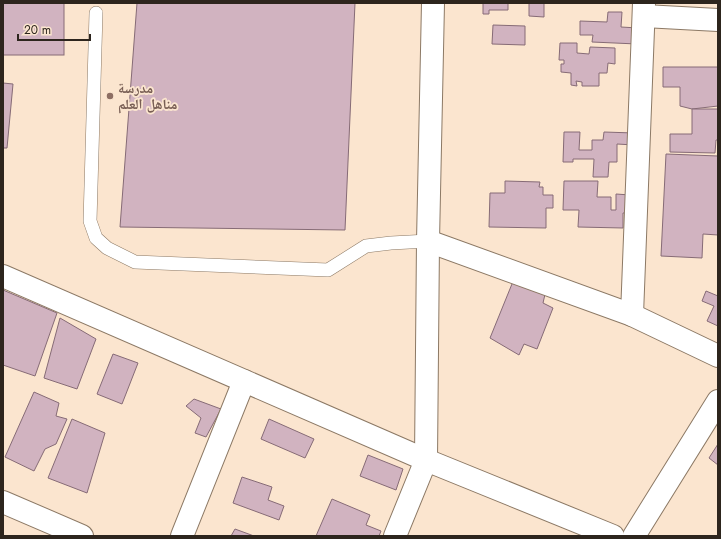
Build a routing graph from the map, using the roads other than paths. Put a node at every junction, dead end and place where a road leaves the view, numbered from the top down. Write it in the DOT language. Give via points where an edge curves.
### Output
graph roads {
  1 [pos="433,3"];
  2 [pos="644,9"];
  3 [pos="96,13"];
  4 [pos="718,20"];
  5 [pos="428,242"];
  6 [pos="3,276"];
  7 [pos="632,315"];
  8 [pos="718,356"];
  9 [pos="244,381"];
  10 [pos="718,401"];
  11 [pos="426,460"];
  12 [pos="3,503"];
  13 [pos="82,536"];
  14 [pos="182,536"];
  15 [pos="395,536"];
  16 [pos="614,536"];
  17 [pos="634,536"];
  1 -- 5 [label="street"];
  2 -- 4 [label="street"];
  2 -- 7 [label="street"];
  3 -- 5 [label="lane" via="90,221 96,238 107,248 135,262 328,270 366,246"];
  5 -- 7 [label="street"];
  5 -- 11 [label="street"];
  6 -- 9 [label="street"];
  7 -- 8 [label="street"];
  9 -- 11 [label="street"];
  9 -- 14 [label="street"];
  10 -- 17 [label="street"];
  11 -- 15 [label="street"];
  11 -- 16 [label="street"];
  12 -- 13 [label="street"];
}
